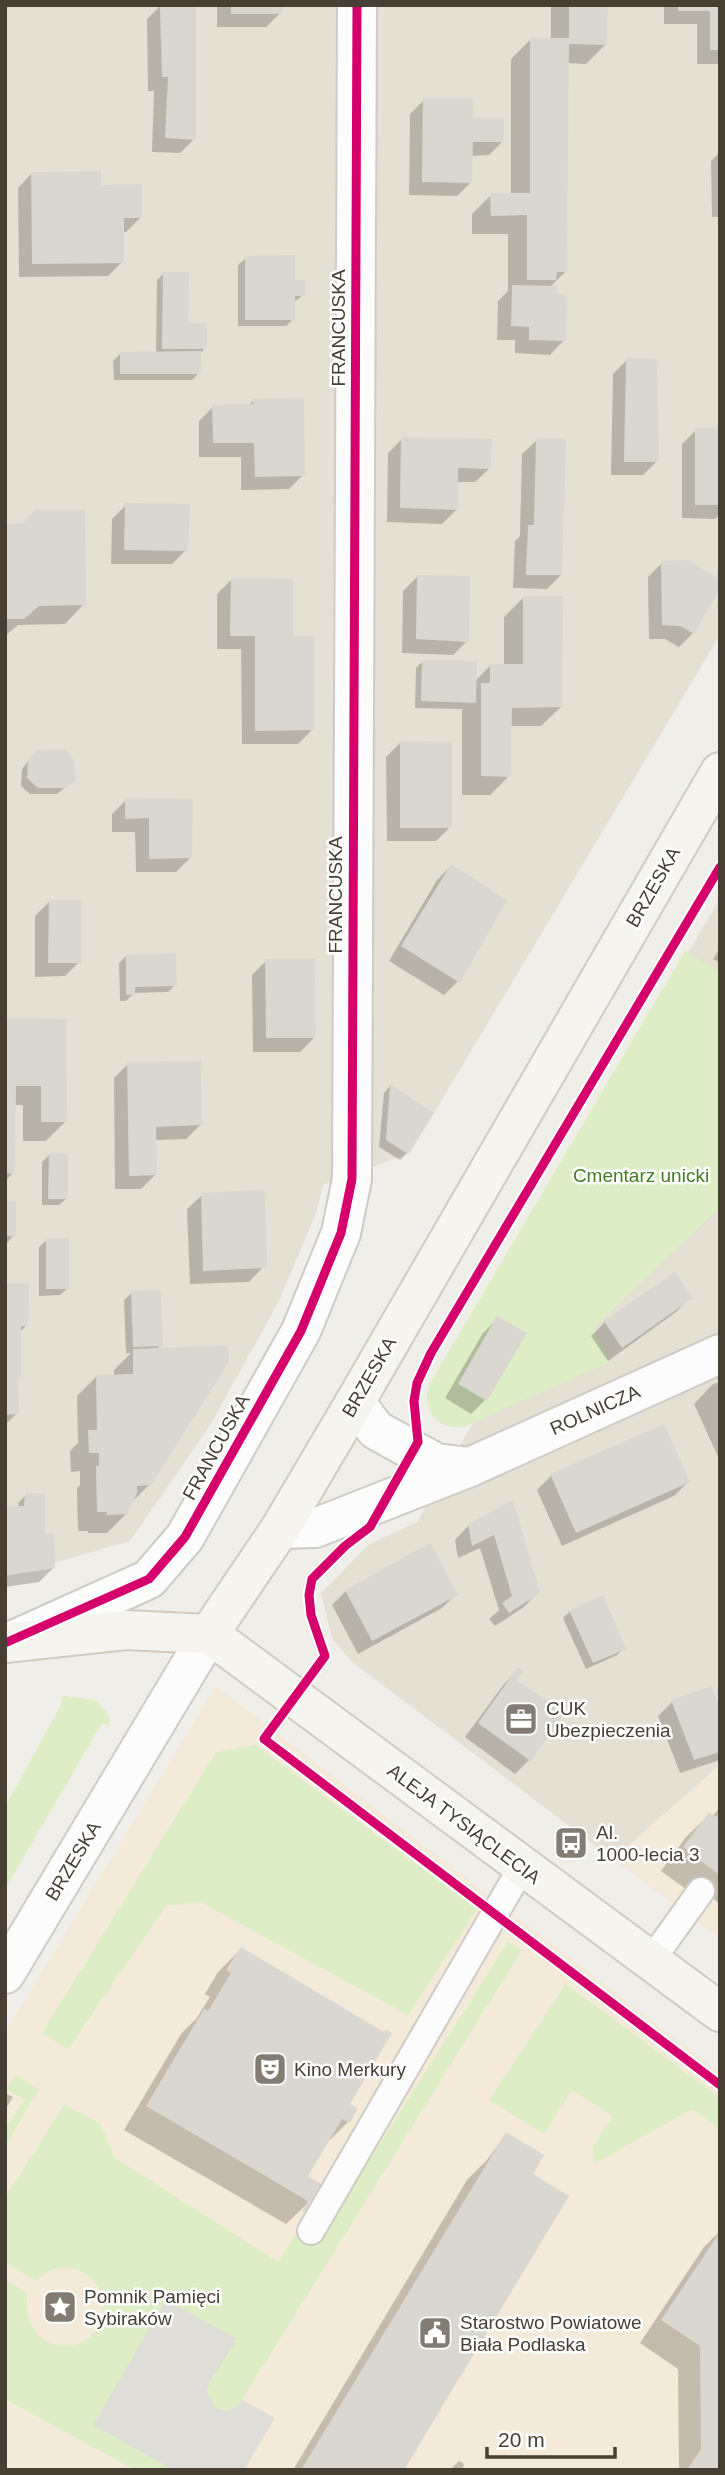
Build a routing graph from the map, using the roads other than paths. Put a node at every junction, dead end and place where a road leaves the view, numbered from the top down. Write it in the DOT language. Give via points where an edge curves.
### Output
graph roads {
  1 [pos="357,5"];
  2 [pos="720,772"];
  3 [pos="720,1354"];
  4 [pos="355,1402"];
  5 [pos="471,1467"];
  6 [pos="279,1529"];
  7 [pos="209,1634"];
  8 [pos="7,1643"];
  9 [pos="522,1867"];
  10 [pos="701,1891"];
  11 [pos="650,1962"];
  12 [pos="5,1974"];
  13 [pos="720,2012"];
  14 [pos="311,2231"];
  1 -- 8 [label="street, FRANCUSKA" via="352,1179 341,1233 301,1331 185,1537 149,1578"];
  2 -- 4 [label="street, BRZESKA"];
  3 -- 5 [label="street, ROLNICZA"];
  4 -- 5 [label="street" via="376,1430 404,1446 436,1463"];
  4 -- 6 [label="street, BRZESKA"];
  5 -- 6 [label="street, ROLNICZA" via="315,1528"];
  6 -- 7 [label="street, BRZESKA"];
  7 -- 8 [label="street" via="126,1630"];
  7 -- 9 [label="street, ALEJA TYSIĄCLECIA"];
  7 -- 12 [label="street, BRZESKA"];
  9 -- 11 [label="street, ALEJA TYSIĄCLECIA"];
  9 -- 14 [label="lane"];
  10 -- 11 [label="lane"];
  11 -- 13 [label="street, ALEJA TYSIĄCLECIA"];
}
